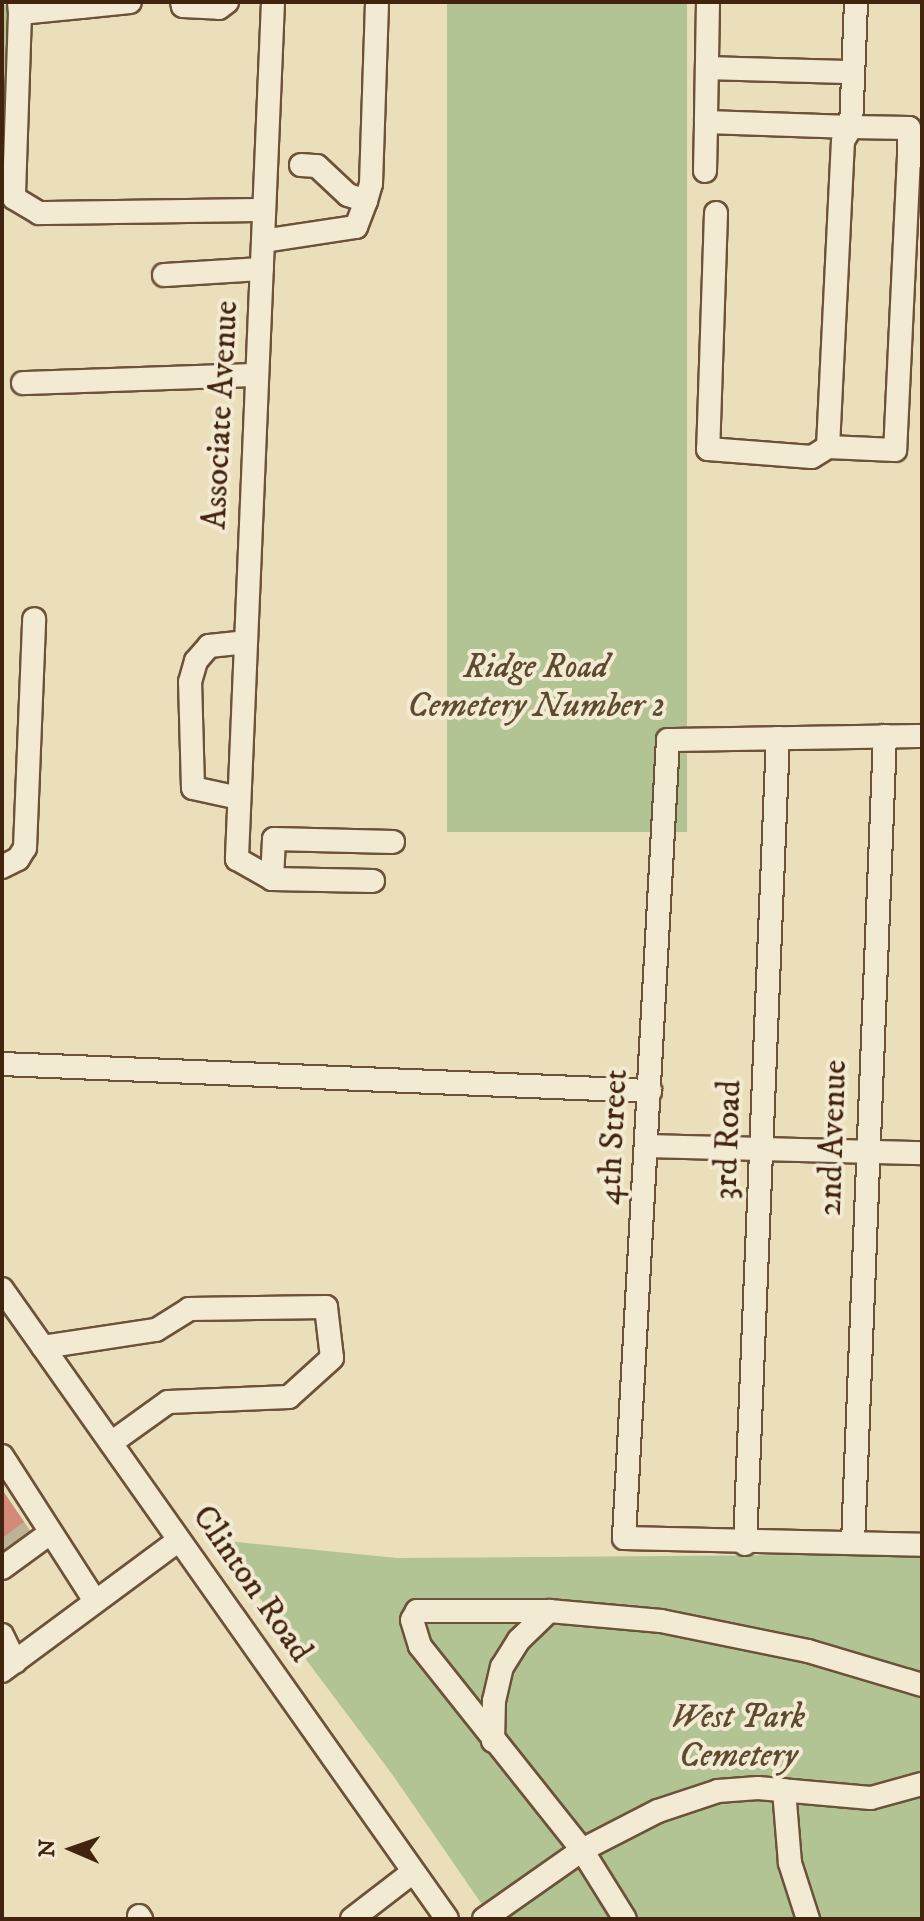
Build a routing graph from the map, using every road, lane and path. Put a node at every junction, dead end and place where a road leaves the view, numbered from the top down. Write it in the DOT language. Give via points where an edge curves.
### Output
graph roads {
  1 [pos="130,2"];
  2 [pos="182,2"];
  3 [pos="227,2"];
  4 [pos="273,2"];
  5 [pos="377,2"];
  6 [pos="708,2"];
  7 [pos="856,2"];
  8 [pos="80,4"];
  9 [pos="20,7"];
  10 [pos="707,68"];
  11 [pos="853,72"];
  12 [pos="706,122"];
  13 [pos="851,127"];
  14 [pos="915,156"];
  15 [pos="301,165"];
  16 [pos="705,171"];
  17 [pos="369,193"];
  18 [pos="264,210"];
  19 [pos="716,213"];
  20 [pos="263,241"];
  21 [pos="262,269"];
  22 [pos="164,275"];
  23 [pos="257,375"];
  24 [pos="23,383"];
  25 [pos="828,447"];
  26 [pos="34,619"];
  27 [pos="245,642"];
  28 [pos="885,736"];
  29 [pos="922,736"];
  30 [pos="778,738"];
  31 [pos="239,798"];
  32 [pos="393,842"];
  33 [pos="2,867"];
  34 [pos="272,879"];
  35 [pos="373,881"];
  36 [pos="2,1064"];
  37 [pos="650,1091"];
  38 [pos="648,1146"];
  39 [pos="762,1147"];
  40 [pos="865,1150"];
  41 [pos="922,1153"];
  42 [pos="2,1289"];
  43 [pos="43,1347"];
  44 [pos="111,1443"];
  45 [pos="2,1456"];
  46 [pos="50,1533"];
  47 [pos="179,1540"];
  48 [pos="853,1543"];
  49 [pos="745,1544"];
  50 [pos="922,1545"];
  51 [pos="2,1568"];
  52 [pos="95,1601"];
  53 [pos="549,1611"];
  54 [pos="2,1635"];
  55 [pos="8,1667"];
  56 [pos="922,1685"];
  57 [pos="493,1741"];
  58 [pos="922,1784"];
  59 [pos="784,1790"];
  60 [pos="582,1850"];
  61 [pos="413,1872"];
  62 [pos="352,1919"];
  63 [pos="447,1919"];
  64 [pos="484,1919"];
  65 [pos="625,1919"];
  66 [pos="808,1919"];
  1 -- 8 [label="street"];
  2 -- 3 [label="street" via="219,8"];
  4 -- 18 [label="street, Associate Avenue"];
  5 -- 17 [label="street"];
  6 -- 10 [label="street"];
  7 -- 11 [label="street"];
  8 -- 9 [label="street"];
  9 -- 18 [label="street" via="14,198 39,213"];
  10 -- 11 [label="street"];
  10 -- 12 [label="street"];
  11 -- 13 [label="street"];
  12 -- 13 [label="street"];
  12 -- 16 [label="street"];
  13 -- 14 [label="street" via="909,128"];
  13 -- 25 [label="street" via="843,141"];
  14 -- 25 [label="street" via="895,450"];
  15 -- 17 [label="street" via="317,166 348,195"];
  17 -- 20 [label="street" via="356,227"];
  18 -- 20 [label="street, Associate Avenue"];
  19 -- 25 [label="street" via="708,449 812,457"];
  20 -- 21 [label="street, Associate Avenue"];
  21 -- 22 [label="street"];
  21 -- 23 [label="street, Associate Avenue"];
  23 -- 24 [label="street"];
  23 -- 27 [label="street, Associate Avenue"];
  26 -- 33 [label="street" via="25,848 18,859"];
  27 -- 31 [label="street, Associate Avenue"];
  27 -- 31 [label="street" via="209,646 196,661 190,682 193,788"];
  28 -- 29 [label="street"];
  28 -- 30 [label="street"];
  28 -- 40 [label="street, 2nd Avenue"];
  30 -- 37 [label="street, 4th Street" via="668,740"];
  30 -- 39 [label="street, 3rd Road"];
  31 -- 34 [label="street, Associate Avenue" via="237,859"];
  32 -- 34 [label="street" via="274,839"];
  34 -- 35 [label="street"];
  36 -- 37 [label="street"];
  37 -- 38 [label="street, 4th Street"];
  38 -- 39 [label="street"];
  38 -- 49 [label="street, 4th Street" via="624,1538"];
  39 -- 40 [label="street"];
  39 -- 49 [label="street, 3rd Road"];
  40 -- 41 [label="street"];
  40 -- 48 [label="street, 2nd Avenue"];
  42 -- 43 [label="street, Clinton Road"];
  43 -- 44 [label="street, Clinton Road"];
  43 -- 44 [label="street" via="156,1330 189,1309 326,1307 332,1358 289,1397 168,1402"];
  44 -- 47 [label="street, Clinton Road"];
  45 -- 46 [label="street"];
  46 -- 51 [label="street"];
  46 -- 52 [label="street"];
  47 -- 52 [label="street"];
  47 -- 61 [label="street, Clinton Road"];
  48 -- 49 [label="street"];
  48 -- 50 [label="street"];
  52 -- 55 [label="street"];
  53 -- 56 [label="street" via="661,1621 808,1651"];
  53 -- 57 [label="street" via="519,1640 502,1667"];
  53 -- 57 [label="street" via="417,1611 412,1620 420,1646"];
  54 -- 55 [label="street"];
  57 -- 60 [label="street"];
  58 -- 59 [label="street" via="871,1798"];
  59 -- 60 [label="street" via="737,1789 686,1800"];
  59 -- 66 [label="street" via="790,1863"];
  60 -- 64 [label="street"];
  60 -- 65 [label="street"];
  61 -- 62 [label="street"];
  61 -- 63 [label="street, Clinton Road"];
}
